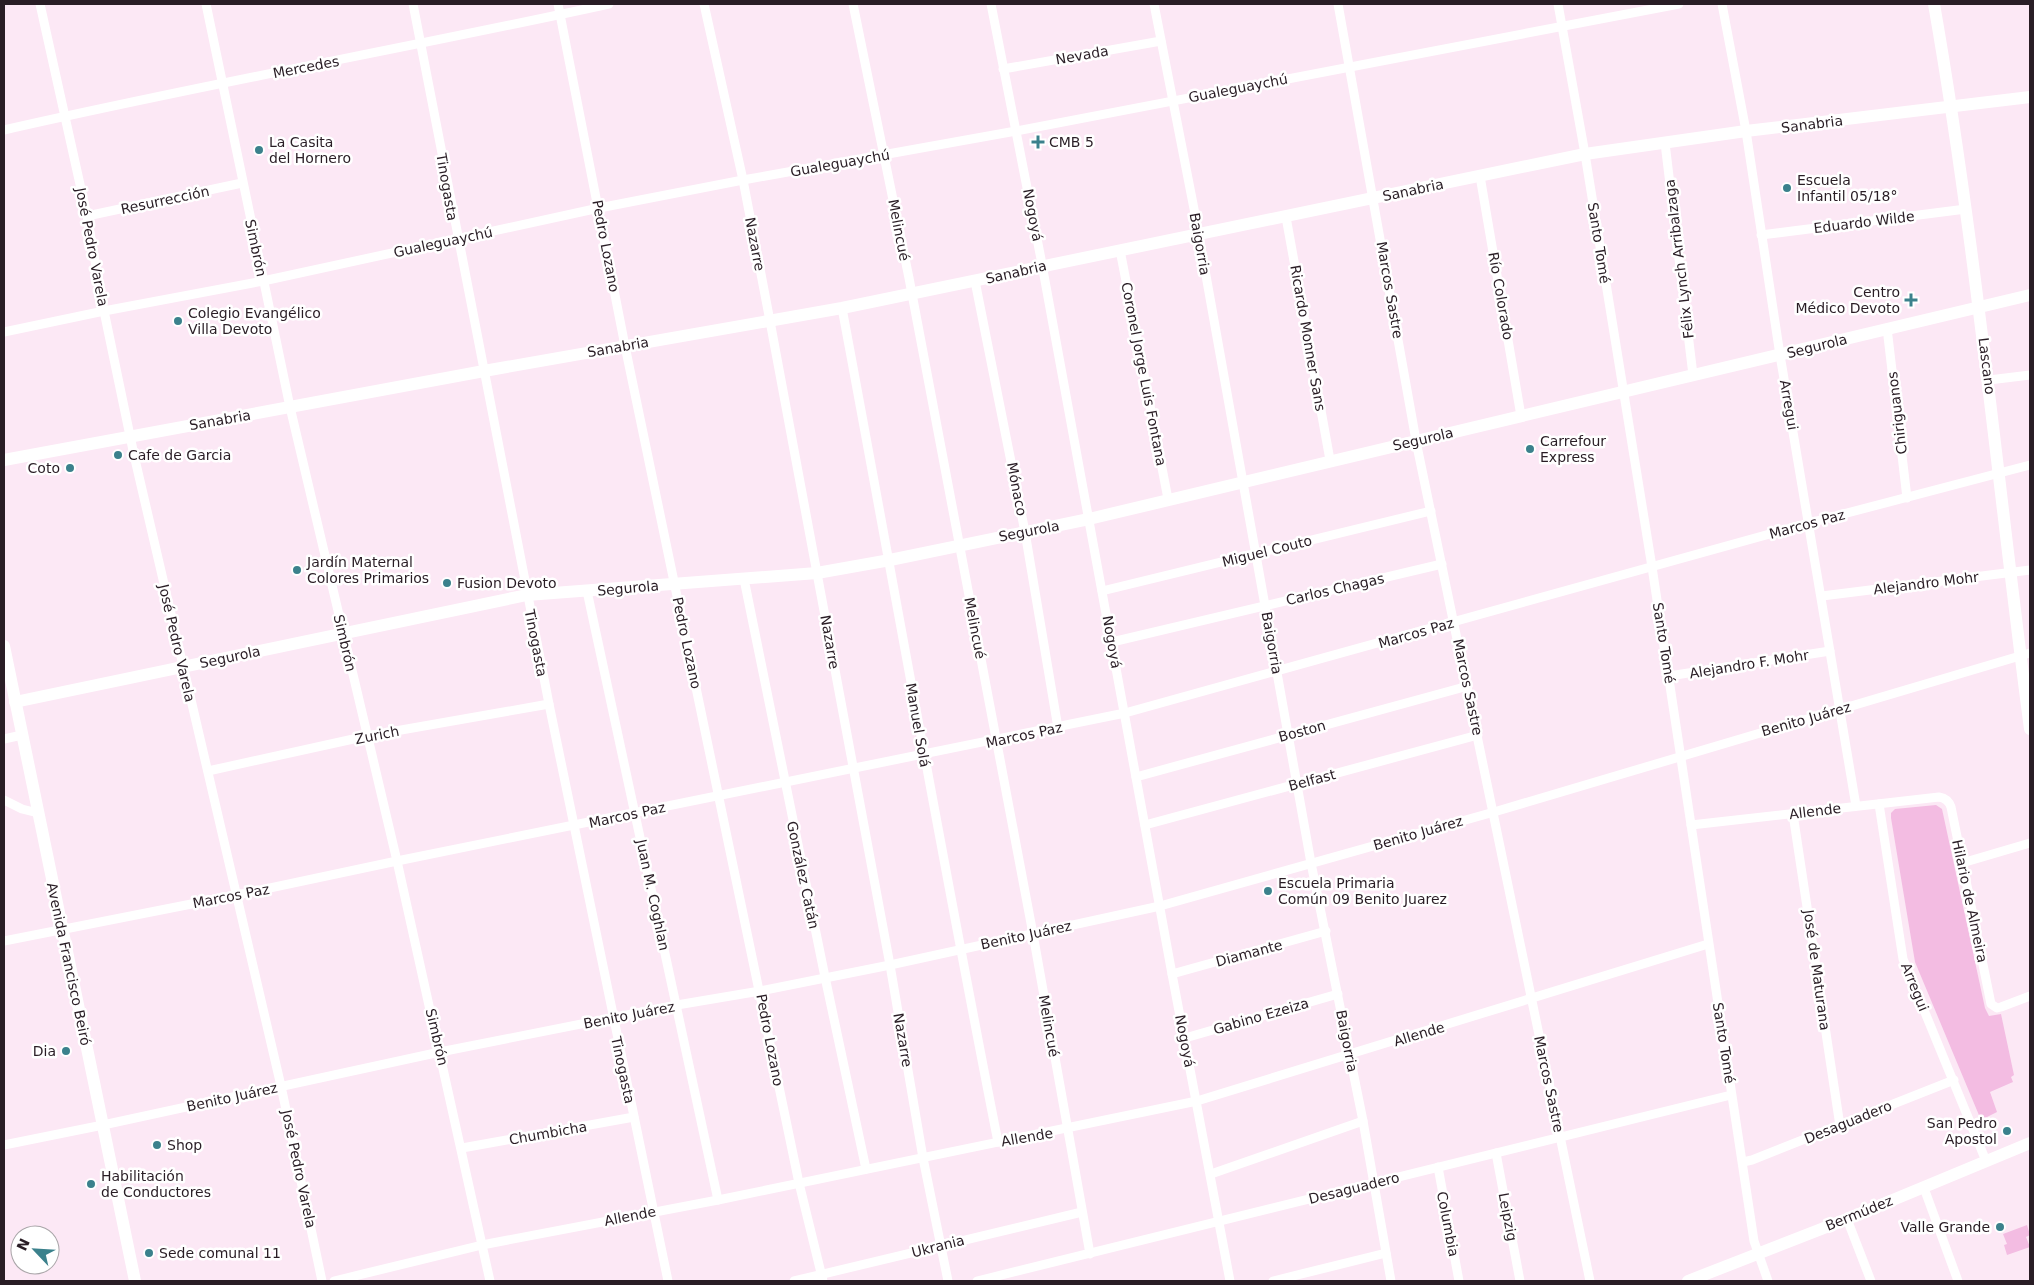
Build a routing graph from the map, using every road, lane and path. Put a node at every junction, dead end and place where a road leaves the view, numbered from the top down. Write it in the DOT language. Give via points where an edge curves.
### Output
graph roads {
  1 [pos="40,4"];
  2 [pos="206,4"];
  3 [pos="412,4"];
  4 [pos="558,4"];
  5 [pos="609,4"];
  6 [pos="704,4"];
  7 [pos="853,4"];
  8 [pos="991,4"];
  9 [pos="1154,4"];
  10 [pos="1338,4"];
  11 [pos="1558,4"];
  12 [pos="1679,4"];
  13 [pos="1722,4"];
  14 [pos="1934,4"];
  15 [pos="560,14"];
  16 [pos="1562,26"];
  17 [pos="1161,40"];
  18 [pos="421,44"];
  19 [pos="1349,66"];
  20 [pos="1003,69"];
  21 [pos="221,83"];
  22 [pos="2030,97"];
  23 [pos="1172,100"];
  24 [pos="1952,107"];
  25 [pos="64,116"];
  26 [pos="4,130"];
  27 [pos="1016,131"];
  28 [pos="1746,132"];
  29 [pos="1665,143"];
  30 [pos="1585,154"];
  31 [pos="884,156"];
  32 [pos="1480,176"];
  33 [pos="743,180"];
  34 [pos="242,183"];
  35 [pos="1374,198"];
  36 [pos="599,208"];
  37 [pos="1966,209"];
  38 [pos="87,216"];
  39 [pos="1286,217"];
  40 [pos="1199,234"];
  41 [pos="1761,234"];
  42 [pos="457,240"];
  43 [pos="1120,250"];
  44 [pos="1042,266"];
  45 [pos="263,281"];
  46 [pos="975,281"];
  47 [pos="912,294"];
  48 [pos="2030,295"];
  49 [pos="1978,306"];
  50 [pos="842,308"];
  51 [pos="104,311"];
  52 [pos="770,321"];
  53 [pos="1887,328"];
  54 [pos="4,332"];
  55 [pos="625,346"];
  56 [pos="1780,355"];
  57 [pos="484,371"];
  58 [pos="1693,375"];
  59 [pos="2030,375"];
  60 [pos="1989,380"];
  61 [pos="1623,392"];
  62 [pos="290,407"];
  63 [pos="1521,416"];
  64 [pos="130,436"];
  65 [pos="1416,440"];
  66 [pos="4,460"];
  67 [pos="1330,460"];
  68 [pos="2030,465"];
  69 [pos="2000,474"];
  70 [pos="1244,481"];
  71 [pos="1907,498"];
  72 [pos="1168,499"];
  73 [pos="1431,512"];
  74 [pos="1089,519"];
  75 [pos="1810,523"];
  76 [pos="1025,532"];
  77 [pos="959,545"];
  78 [pos="1256,553"];
  79 [pos="890,560"];
  80 [pos="1442,564"];
  81 [pos="1652,567"];
  82 [pos="2030,570"];
  83 [pos="2010,572"];
  84 [pos="817,573"];
  85 [pos="744,579"];
  86 [pos="674,584"];
  87 [pos="586,591"];
  88 [pos="1102,591"];
  89 [pos="527,595"];
  90 [pos="1822,596"];
  91 [pos="1265,605"];
  92 [pos="1455,623"];
  93 [pos="343,634"];
  94 [pos="1112,642"];
  95 [pos="4,646"];
  96 [pos="1830,651"];
  97 [pos="2025,654"];
  98 [pos="183,667"];
  99 [pos="1277,672"];
  100 [pos="1669,676"];
  101 [pos="1468,686"];
  102 [pos="15,702"];
  103 [pos="548,704"];
  104 [pos="1840,709"];
  105 [pos="1125,713"];
  106 [pos="1058,728"];
  107 [pos="2030,729"];
  108 [pos="1288,734"];
  109 [pos="22,735"];
  110 [pos="1478,735"];
  111 [pos="366,736"];
  112 [pos="4,739"];
  113 [pos="996,741"];
  114 [pos="923,755"];
  115 [pos="1681,756"];
  116 [pos="853,769"];
  117 [pos="208,771"];
  118 [pos="1136,777"];
  119 [pos="785,783"];
  120 [pos="1297,784"];
  121 [pos="720,796"];
  122 [pos="1939,796"];
  123 [pos="4,800"];
  124 [pos="1879,804"];
  125 [pos="1856,806"];
  126 [pos="1494,812"];
  127 [pos="38,813"];
  128 [pos="635,813"];
  129 [pos="1794,814"];
  130 [pos="1145,825"];
  131 [pos="1691,825"];
  132 [pos="574,826"];
  133 [pos="2030,843"];
  134 [pos="397,861"];
  135 [pos="1311,863"];
  136 [pos="1962,863"];
  137 [pos="237,895"];
  138 [pos="1160,906"];
  139 [pos="62,929"];
  140 [pos="1326,931"];
  141 [pos="1033,934"];
  142 [pos="4,941"];
  143 [pos="1708,944"];
  144 [pos="960,950"];
  145 [pos="890,965"];
  146 [pos="1172,974"];
  147 [pos="824,977"];
  148 [pos="760,991"];
  149 [pos="1338,994"];
  150 [pos="2030,996"];
  151 [pos="1531,999"];
  152 [pos="677,1005"];
  153 [pos="612,1018"];
  154 [pos="1185,1038"];
  155 [pos="440,1052"];
  156 [pos="1350,1055"];
  157 [pos="1954,1080"];
  158 [pos="281,1086"];
  159 [pos="1731,1095"];
  160 [pos="1197,1101"];
  161 [pos="634,1117"];
  162 [pos="1362,1121"];
  163 [pos="103,1125"];
  164 [pos="1840,1126"];
  165 [pos="1067,1129"];
  166 [pos="1560,1138"];
  167 [pos="998,1142"];
  168 [pos="4,1144"];
  169 [pos="2030,1144"];
  170 [pos="462,1148"];
  171 [pos="1496,1154"];
  172 [pos="923,1158"];
  173 [pos="1986,1161"];
  174 [pos="1743,1162"];
  175 [pos="1438,1168"];
  176 [pos="866,1169"];
  177 [pos="1211,1174"];
  178 [pos="799,1183"];
  179 [pos="1374,1183"];
  180 [pos="1924,1188"];
  181 [pos="718,1200"];
  182 [pos="655,1211"];
  183 [pos="1082,1212"];
  184 [pos="1847,1219"];
  185 [pos="1220,1221"];
  186 [pos="482,1245"];
  187 [pos="941,1245"];
  188 [pos="1386,1253"];
  189 [pos="1090,1254"];
  190 [pos="1757,1254"];
  191 [pos="822,1278"];
  192 [pos="135,1281"];
  193 [pos="322,1281"];
  194 [pos="334,1281"];
  195 [pos="490,1281"];
  196 [pos="668,1281"];
  197 [pos="794,1281"];
  198 [pos="948,1281"];
  199 [pos="977,1281"];
  200 [pos="1230,1281"];
  201 [pos="1273,1281"];
  202 [pos="1391,1281"];
  203 [pos="1459,1281"];
  204 [pos="1520,1281"];
  205 [pos="1590,1281"];
  206 [pos="1688,1281"];
  207 [pos="1768,1281"];
  208 [pos="1871,1281"];
  209 [pos="1958,1281"];
  1 -- 25 [label="street, José Pedro Varela"];
  2 -- 21 [label="street, Simbrón"];
  3 -- 18 [label="street, Tinogasta"];
  4 -- 15 [label="street, Pedro Lozano"];
  5 -- 15 [label="street, Mercedes"];
  6 -- 33 [label="street, Nazarre"];
  7 -- 31 [label="street, Melincué"];
  8 -- 20 [label="street, Nogoyá"];
  9 -- 17 [label="street, Baigorria"];
  10 -- 19 [label="street, Marcos Sastre"];
  11 -- 16 [label="street, Santo Tomé"];
  12 -- 16 [label="street, Gualeguaychú"];
  13 -- 28 [label="street, Arregui"];
  14 -- 24 [label="street, Lascano"];
  15 -- 18 [label="street, Mercedes"];
  15 -- 36 [label="street, Pedro Lozano"];
  16 -- 19 [label="street, Gualeguaychú"];
  16 -- 30 [label="street, Santo Tomé"];
  17 -- 20 [label="street, Nevada"];
  17 -- 23 [label="street, Baigorria"];
  18 -- 21 [label="street, Mercedes"];
  18 -- 42 [label="street, Tinogasta"];
  19 -- 23 [label="street, Gualeguaychú"];
  19 -- 35 [label="street, Marcos Sastre"];
  20 -- 27 [label="street, Nogoyá"];
  21 -- 25 [label="street, Mercedes"];
  21 -- 34 [label="street, Simbrón"];
  22 -- 24 [label="street, Sanabria"];
  23 -- 27 [label="street, Gualeguaychú"];
  23 -- 40 [label="street, Baigorria"];
  24 -- 28 [label="street, Sanabria"];
  24 -- 37 [label="street, Lascano"];
  25 -- 26 [label="street, Mercedes"];
  25 -- 38 [label="street, José Pedro Varela"];
  27 -- 31 [label="street, Gualeguaychú"];
  27 -- 44 [label="street, Nogoyá"];
  28 -- 29 [label="street, Sanabria"];
  28 -- 41 [label="street, Arregui"];
  29 -- 30 [label="street, Sanabria"];
  29 -- 58 [label="street, Félix Lynch Arribalzaga"];
  30 -- 32 [label="street, Sanabria"];
  30 -- 61 [label="street, Santo Tomé"];
  31 -- 33 [label="street, Gualeguaychú"];
  31 -- 47 [label="street, Melincué"];
  32 -- 35 [label="street, Sanabria"];
  32 -- 63 [label="street, Río Colorado"];
  33 -- 36 [label="street, Gualeguaychú"];
  33 -- 52 [label="street, Nazarre"];
  34 -- 38 [label="street, Resurrección"];
  34 -- 45 [label="street, Simbrón"];
  35 -- 39 [label="street, Sanabria"];
  35 -- 65 [label="street, Marcos Sastre"];
  36 -- 42 [label="street, Gualeguaychú"];
  36 -- 55 [label="street, Pedro Lozano"];
  37 -- 41 [label="street, Eduardo Wilde"];
  37 -- 49 [label="street, Lascano"];
  38 -- 51 [label="street, José Pedro Varela"];
  39 -- 40 [label="street, Sanabria"];
  39 -- 67 [label="street, Ricardo Monner Sans"];
  40 -- 43 [label="street, Sanabria"];
  40 -- 70 [label="street, Baigorria"];
  41 -- 56 [label="street, Arregui"];
  42 -- 45 [label="street, Gualeguaychú"];
  42 -- 57 [label="street, Tinogasta"];
  43 -- 44 [label="street, Sanabria"];
  43 -- 72 [label="street, Coronel Jorge Luis Fontana"];
  44 -- 46 [label="street, Sanabria"];
  44 -- 74 [label="street, Nogoyá"];
  45 -- 51 [label="street, Gualeguaychú"];
  45 -- 62 [label="street, Simbrón"];
  46 -- 47 [label="street, Sanabria"];
  46 -- 76 [label="street, Mónaco"];
  47 -- 50 [label="street, Sanabria"];
  47 -- 77 [label="street, Melincué"];
  48 -- 49 [label="street, Segurola"];
  49 -- 53 [label="street, Segurola"];
  49 -- 60 [label="street, Lascano"];
  50 -- 52 [label="street, Sanabria"];
  50 -- 79 [label="street, Manuel Solá"];
  51 -- 54 [label="street, Gualeguaychú"];
  51 -- 64 [label="street, José Pedro Varela"];
  52 -- 55 [label="street, Sanabria"];
  52 -- 84 [label="street, Nazarre"];
  53 -- 56 [label="street, Segurola"];
  53 -- 71 [label="street, Chiriguanos"];
  55 -- 57 [label="street, Sanabria"];
  55 -- 86 [label="street, Pedro Lozano"];
  56 -- 58 [label="street, Segurola"];
  56 -- 75 [label="street, Arregui"];
  57 -- 62 [label="street, Sanabria"];
  57 -- 89 [label="street, Tinogasta"];
  58 -- 61 [label="street, Segurola"];
  59 -- 60 [label="street"];
  60 -- 69 [label="street, Lascano"];
  61 -- 63 [label="street, Segurola"];
  61 -- 81 [label="street, Santo Tomé"];
  62 -- 64 [label="street, Sanabria"];
  62 -- 93 [label="street, Simbrón"];
  63 -- 65 [label="street, Segurola"];
  64 -- 66 [label="street, Sanabria"];
  64 -- 98 [label="street, José Pedro Varela"];
  65 -- 67 [label="street, Segurola"];
  65 -- 73 [label="street, Marcos Sastre"];
  67 -- 70 [label="street, Segurola"];
  68 -- 69 [label="street, Marcos Paz"];
  69 -- 71 [label="street, Marcos Paz"];
  69 -- 83 [label="street, Lascano"];
  70 -- 72 [label="street, Segurola"];
  70 -- 78 [label="street, Baigorria"];
  71 -- 75 [label="street, Marcos Paz"];
  72 -- 74 [label="street, Segurola"];
  73 -- 78 [label="street, Miguel Couto"];
  73 -- 80 [label="street, Marcos Sastre"];
  74 -- 76 [label="street, Segurola"];
  74 -- 88 [label="street, Nogoyá"];
  75 -- 81 [label="street, Marcos Paz"];
  75 -- 90 [label="street, Arregui"];
  76 -- 77 [label="street, Segurola"];
  76 -- 106 [label="street, Mónaco"];
  77 -- 79 [label="street, Segurola"];
  77 -- 113 [label="street, Melincué"];
  78 -- 88 [label="street, Miguel Couto"];
  78 -- 91 [label="street, Baigorria"];
  79 -- 84 [label="street, Segurola"];
  79 -- 114 [label="street, Manuel Solá"];
  80 -- 91 [label="street, Carlos Chagas"];
  80 -- 92 [label="street, Marcos Sastre"];
  81 -- 92 [label="street, Marcos Paz"];
  81 -- 100 [label="street, Santo Tomé"];
  82 -- 83 [label="street, Alejandro Mohr"];
  83 -- 90 [label="street, Alejandro Mohr"];
  83 -- 97 [label="street, Lascano"];
  84 -- 85 [label="street, Segurola"];
  84 -- 116 [label="street, Nazarre"];
  85 -- 86 [label="street, Segurola"];
  85 -- 119 [label="street, González Catán"];
  86 -- 87 [label="street, Segurola"];
  86 -- 121 [label="street, Pedro Lozano"];
  87 -- 89 [label="street, Segurola"];
  87 -- 128 [label="street, Juan M. Coghlan"];
  88 -- 94 [label="street, Nogoyá"];
  89 -- 93 [label="street, Segurola"];
  89 -- 103 [label="street, Tinogasta"];
  90 -- 96 [label="street, Arregui"];
  91 -- 94 [label="street, Carlos Chagas"];
  91 -- 99 [label="street, Baigorria"];
  92 -- 99 [label="street, Marcos Paz"];
  92 -- 101 [label="street, Marcos Sastre"];
  93 -- 98 [label="street, Segurola"];
  93 -- 111 [label="street, Simbrón"];
  94 -- 105 [label="street, Nogoyá"];
  95 -- 102 [label="street, Avenida Francisco Beiró"];
  96 -- 100 [label="street, Alejandro F. Mohr"];
  96 -- 104 [label="street, Arregui"];
  97 -- 104 [label="street, Benito Juárez"];
  97 -- 107 [label="street, Lascano"];
  98 -- 102 [label="street, Segurola"];
  98 -- 117 [label="street, José Pedro Varela"];
  99 -- 105 [label="street, Marcos Paz"];
  99 -- 108 [label="street, Baigorria"];
  100 -- 115 [label="street, Santo Tomé"];
  101 -- 108 [label="street, Boston"];
  101 -- 110 [label="street, Marcos Sastre"];
  102 -- 109 [label="street, Avenida Francisco Beiró"];
  103 -- 111 [label="street, Zurich"];
  103 -- 132 [label="street, Tinogasta"];
  104 -- 115 [label="street, Benito Juárez"];
  104 -- 125 [label="street, Arregui"];
  105 -- 106 [label="street, Marcos Paz"];
  105 -- 118 [label="street, Nogoyá"];
  106 -- 113 [label="street, Marcos Paz"];
  108 -- 118 [label="street, Boston"];
  108 -- 120 [label="street, Baigorria"];
  109 -- 112 [label="street"];
  109 -- 127 [label="street, Avenida Francisco Beiró"];
  110 -- 120 [label="street, Belfast"];
  110 -- 126 [label="street, Marcos Sastre"];
  111 -- 117 [label="street, Zurich"];
  111 -- 134 [label="street, Simbrón"];
  113 -- 114 [label="street, Marcos Paz"];
  113 -- 141 [label="street, Melincué"];
  114 -- 116 [label="street, Marcos Paz"];
  114 -- 144 [label="street, Manuel Solá"];
  115 -- 126 [label="street, Benito Juárez"];
  115 -- 131 [label="street, Santo Tomé"];
  116 -- 119 [label="street, Marcos Paz"];
  116 -- 145 [label="street, Nazarre"];
  117 -- 137 [label="street, José Pedro Varela"];
  118 -- 130 [label="street, Nogoyá"];
  119 -- 121 [label="street, Marcos Paz"];
  119 -- 147 [label="street, González Catán"];
  120 -- 130 [label="street, Belfast"];
  120 -- 135 [label="street, Baigorria"];
  121 -- 128 [label="street, Marcos Paz"];
  121 -- 148 [label="street, Pedro Lozano"];
  122 -- 124 [label="street, Allende"];
  122 -- 136 [label="street, Hilario de Almeira" via="1946,799 1951,807"];
  123 -- 127 [label="street"];
  124 -- 125 [label="street, Allende"];
  124 -- 157 [label="street, Arregui" via="1903,959"];
  125 -- 129 [label="street, Allende"];
  126 -- 135 [label="street, Benito Juárez"];
  126 -- 151 [label="street, Marcos Sastre"];
  127 -- 139 [label="street, Avenida Francisco Beiró"];
  128 -- 132 [label="street, Marcos Paz"];
  128 -- 152 [label="street, Juan M. Coghlan"];
  129 -- 131 [label="street, Allende"];
  129 -- 164 [label="street, José de Maturana"];
  130 -- 138 [label="street, Nogoyá"];
  131 -- 143 [label="street, Santo Tomé"];
  132 -- 134 [label="street, Marcos Paz"];
  132 -- 153 [label="street, Tinogasta"];
  133 -- 136 [label="street"];
  134 -- 137 [label="street, Marcos Paz"];
  134 -- 155 [label="street, Simbrón"];
  135 -- 138 [label="street, Benito Juárez"];
  135 -- 140 [label="street, Baigorria"];
  136 -- 150 [label="street, Hilario de Almeira" via="1991,1004 1997,1008"];
  137 -- 139 [label="street, Marcos Paz"];
  137 -- 158 [label="street, José Pedro Varela"];
  138 -- 141 [label="street, Benito Juárez"];
  138 -- 146 [label="street, Nogoyá"];
  139 -- 142 [label="street, Marcos Paz"];
  139 -- 163 [label="street, Avenida Francisco Beiró"];
  140 -- 146 [label="street, Diamante"];
  140 -- 149 [label="street, Baigorria"];
  141 -- 144 [label="street, Benito Juárez"];
  141 -- 165 [label="street, Melincué"];
  143 -- 151 [label="street, Allende"];
  143 -- 159 [label="street, Santo Tomé"];
  144 -- 145 [label="street, Benito Juárez"];
  144 -- 167 [label="street, Manuel Solá"];
  145 -- 147 [label="street, Benito Juárez"];
  145 -- 172 [label="street, Nazarre"];
  146 -- 154 [label="street, Nogoyá"];
  147 -- 148 [label="street, Benito Juárez"];
  147 -- 176 [label="street, González Catán"];
  148 -- 152 [label="street, Benito Juárez"];
  148 -- 178 [label="street, Pedro Lozano"];
  149 -- 154 [label="street, Gabino Ezeiza"];
  149 -- 156 [label="street, Baigorria"];
  151 -- 156 [label="street, Allende"];
  151 -- 166 [label="street, Marcos Sastre"];
  152 -- 153 [label="street, Benito Juárez"];
  152 -- 181 [label="street, Juan M. Coghlan"];
  153 -- 155 [label="street, Benito Juárez"];
  153 -- 161 [label="street, Tinogasta"];
  154 -- 160 [label="street, Nogoyá"];
  155 -- 158 [label="street, Benito Juárez"];
  155 -- 170 [label="street, Simbrón"];
  156 -- 160 [label="street, Allende"];
  156 -- 162 [label="street, Baigorria"];
  157 -- 164 [label="street, Desaguadero"];
  157 -- 173 [label="street, Arregui"];
  158 -- 163 [label="street, Benito Juárez"];
  158 -- 193 [label="street, José Pedro Varela"];
  159 -- 166 [label="street, Desaguadero"];
  159 -- 174 [label="street, Santo Tomé"];
  160 -- 165 [label="street, Allende"];
  160 -- 177 [label="street, Nogoyá"];
  161 -- 170 [label="street, Chumbicha"];
  161 -- 182 [label="street, Tinogasta"];
  162 -- 177 [label="street"];
  162 -- 179 [label="street, Baigorria"];
  163 -- 168 [label="street, Benito Juárez"];
  163 -- 192 [label="street, Avenida Francisco Beiró"];
  164 -- 174 [label="street, Desaguadero"];
  165 -- 167 [label="street, Allende"];
  165 -- 183 [label="street, Melincué"];
  166 -- 171 [label="street, Desaguadero"];
  166 -- 205 [label="street, Marcos Sastre"];
  167 -- 172 [label="street, Allende"];
  169 -- 173 [label="street, Bermúdez"];
  170 -- 186 [label="street, Simbrón"];
  171 -- 175 [label="street, Desaguadero"];
  171 -- 204 [label="street, Leipzig"];
  172 -- 176 [label="street, Allende"];
  172 -- 187 [label="street, Nazarre"];
  173 -- 180 [label="street, Bermúdez"];
  174 -- 190 [label="street, Santo Tomé"];
  175 -- 179 [label="street, Desaguadero"];
  175 -- 203 [label="street, Columbia"];
  176 -- 178 [label="street, Allende"];
  177 -- 185 [label="street, Nogoyá"];
  178 -- 181 [label="street, Allende"];
  178 -- 191 [label="street, Pedro Lozano"];
  179 -- 185 [label="street, Desaguadero"];
  179 -- 188 [label="street, Baigorria"];
  180 -- 184 [label="street, Bermúdez"];
  180 -- 209 [label="street"];
  181 -- 182 [label="street, Allende"];
  182 -- 186 [label="street, Allende"];
  182 -- 196 [label="street, Tinogasta"];
  183 -- 187 [label="street, Ukrania"];
  183 -- 189 [label="street, Melincué"];
  184 -- 190 [label="street, Bermúdez"];
  184 -- 208 [label="street"];
  185 -- 189 [label="street, Desaguadero"];
  185 -- 200 [label="street, Nogoyá"];
  186 -- 194 [label="street, Allende"];
  186 -- 195 [label="street, Simbrón"];
  187 -- 191 [label="street, Ukrania"];
  187 -- 198 [label="street, Nazarre"];
  188 -- 201 [label="street"];
  188 -- 202 [label="street, Baigorria"];
  189 -- 199 [label="street, Desaguadero"];
  190 -- 206 [label="street, Bermúdez"];
  190 -- 207 [label="street, Santo Tomé"];
  191 -- 197 [label="street, Ukrania"];
}
